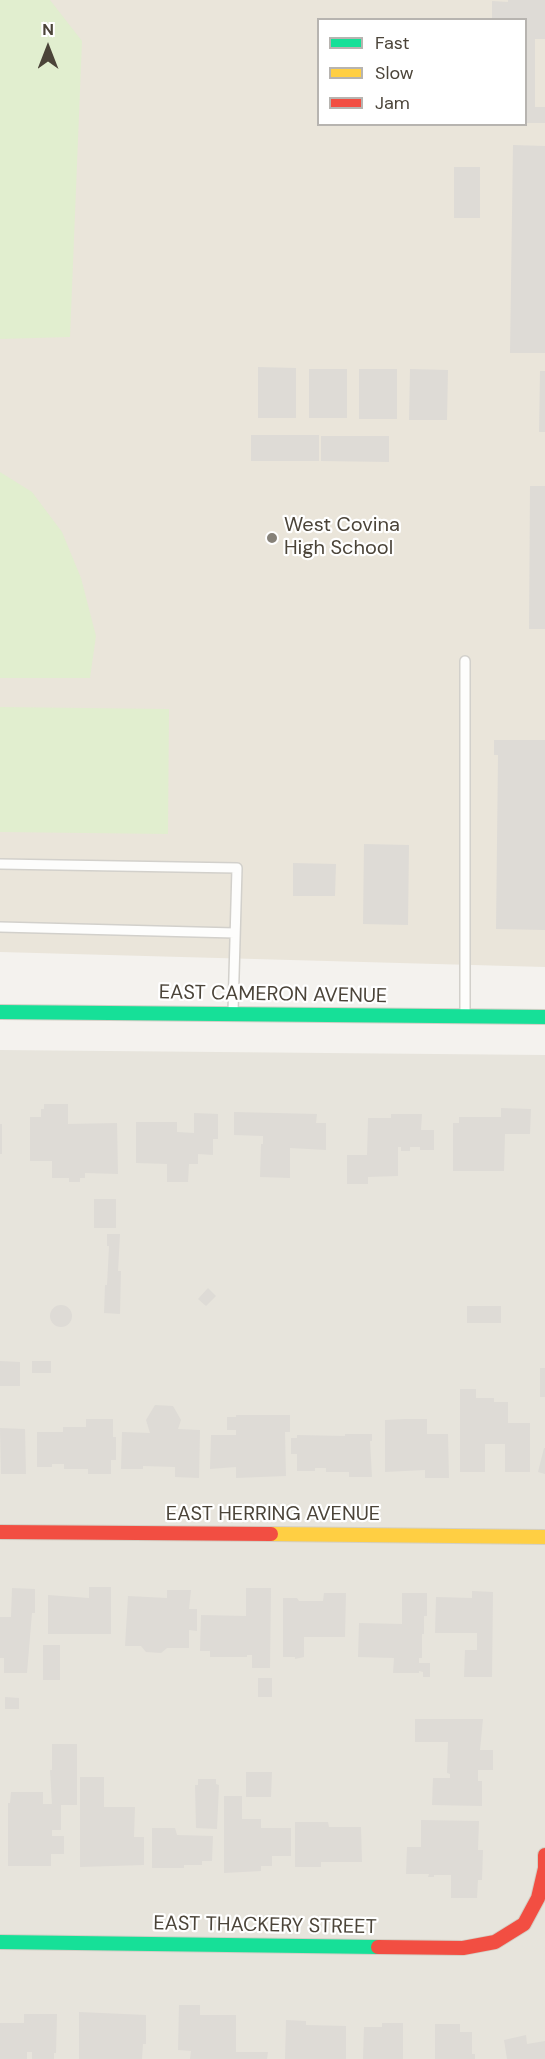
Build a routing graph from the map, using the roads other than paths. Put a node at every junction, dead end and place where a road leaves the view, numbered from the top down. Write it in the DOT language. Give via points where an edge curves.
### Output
graph roads {
  1 [pos="465,661"];
  2 [pos="0,864"];
  3 [pos="0,927"];
  4 [pos="235,933"];
  5 [pos="0,1012"];
  6 [pos="233,1014"];
  7 [pos="465,1017"];
  8 [pos="545,1017"];
  9 [pos="0,1533"];
  10 [pos="545,1537"];
  11 [pos="545,1856"];
  12 [pos="0,1942"];
  1 -- 7 [label="lane"];
  2 -- 4 [label="lane" via="237,868"];
  3 -- 4 [label="lane"];
  4 -- 6 [label="lane"];
  5 -- 6 [label="street, EAST CAMERON AVENUE"];
  6 -- 7 [label="street, EAST CAMERON AVENUE"];
  7 -- 8 [label="street, EAST CAMERON AVENUE"];
  9 -- 10 [label="street, EAST HERRING AVENUE"];
  11 -- 12 [label="street, EAST THACKERY STREET" via="538,1898 524,1924 495,1942 463,1948"];
}
